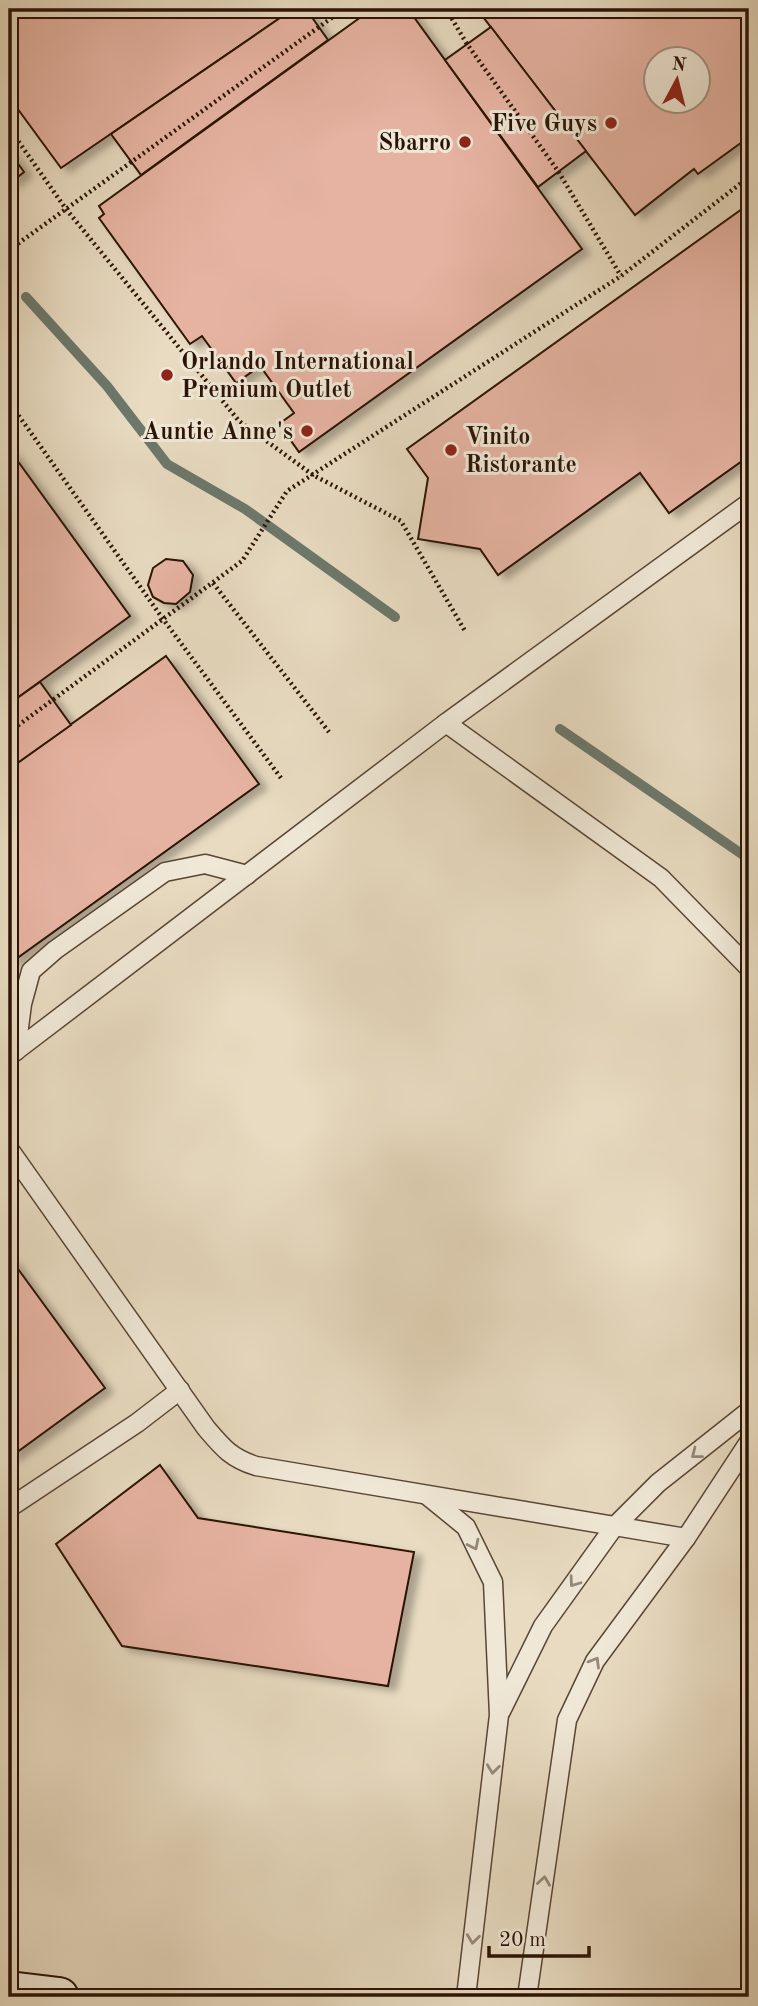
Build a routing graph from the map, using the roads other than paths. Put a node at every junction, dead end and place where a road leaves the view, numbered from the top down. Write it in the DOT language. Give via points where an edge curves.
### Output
graph roads {
  1 [pos="749,502"];
  2 [pos="446,723"];
  3 [pos="247,875"];
  4 [pos="749,968"];
  5 [pos="13,1053"];
  6 [pos="9,1149"];
  7 [pos="180,1390"];
  8 [pos="749,1411"];
  9 [pos="749,1442"];
  10 [pos="428,1496"];
  11 [pos="9,1508"];
  12 [pos="614,1527"];
  13 [pos="685,1538"];
  14 [pos="499,1714"];
  15 [pos="9,1991"];
  16 [pos="59,1997"];
  17 [pos="466,1997"];
  18 [pos="527,1997"];
  1 -- 2 [label="lane"];
  2 -- 3 [label="lane"];
  2 -- 4 [label="lane" via="661,878"];
  3 -- 5 [label="lane"];
  3 -- 5 [label="lane" via="205,864 165,872 55,950 31,971"];
  6 -- 7 [label="lane"];
  7 -- 10 [label="lane" via="206,1428 237,1460"];
  7 -- 11 [label="lane"];
  8 -- 12 [label="lane, one-way" via="658,1483"];
  9 -- 13 [label="lane"];
  10 -- 12 [label="lane"];
  10 -- 14 [label="lane, one-way" via="466,1527 493,1583"];
  12 -- 13 [label="lane"];
  12 -- 14 [label="lane, one-way" via="543,1626"];
  18 -- 13 [label="lane, one-way" via="567,1720 595,1661"];
  14 -- 17 [label="lane, one-way"];
  15 -- 16 [label="street"];
}
